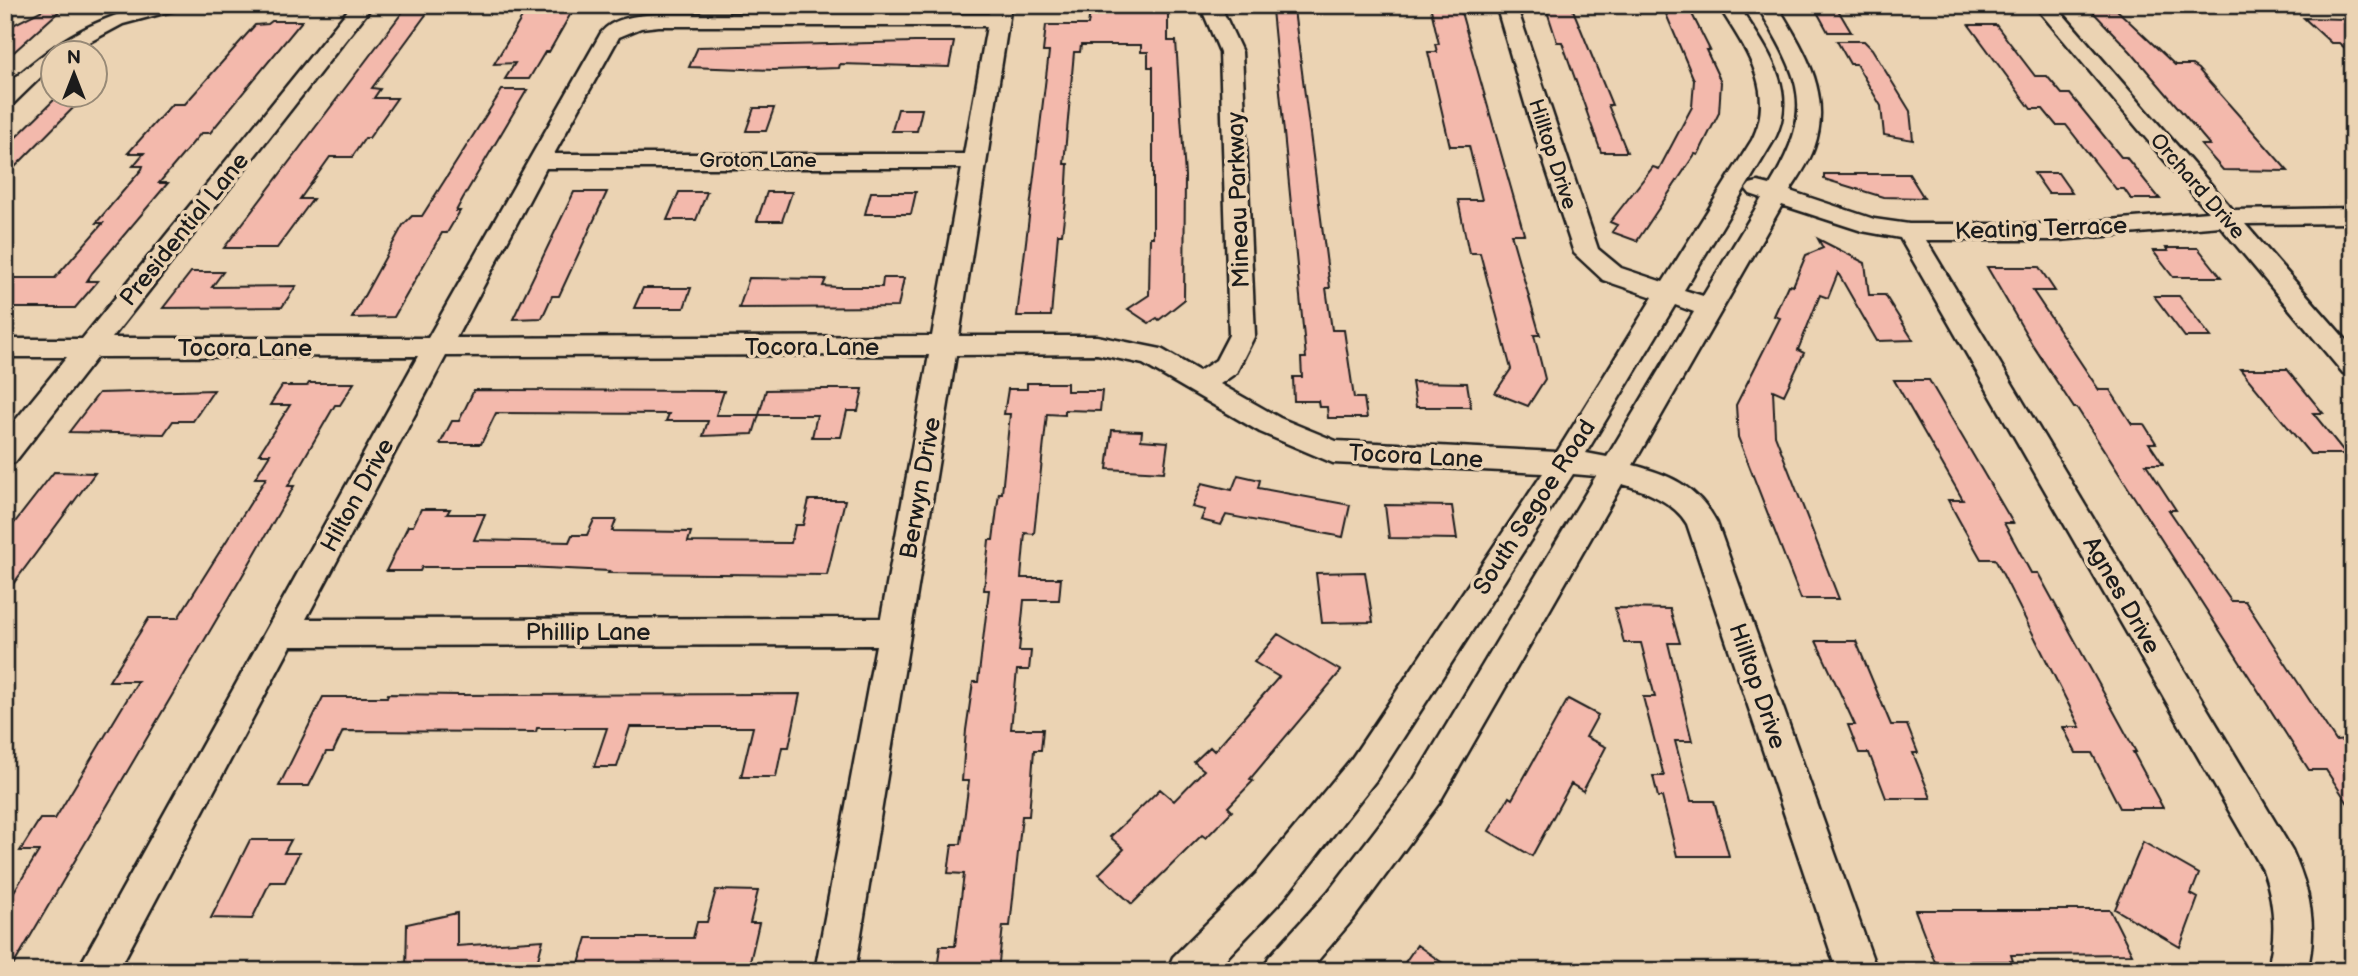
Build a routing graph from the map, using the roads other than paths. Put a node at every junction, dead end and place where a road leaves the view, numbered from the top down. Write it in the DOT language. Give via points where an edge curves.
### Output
graph roads {
  1 [pos="172,5"];
  2 [pos="363,5"];
  3 [pos="1210,5"];
  4 [pos="1506,5"];
  5 [pos="1728,5"];
  6 [pos="1767,5"];
  7 [pos="2044,5"];
  8 [pos="1000,13"];
  9 [pos="83,38"];
  10 [pos="38,69"];
  11 [pos="5,99"];
  12 [pos="540,161"];
  13 [pos="976,161"];
  14 [pos="1737,182"];
  15 [pos="1775,195"];
  16 [pos="2353,215"];
  17 [pos="2226,218"];
  18 [pos="1909,232"];
  19 [pos="1668,292"];
  20 [pos="1710,308"];
  21 [pos="438,347"];
  22 [pos="944,347"];
  23 [pos="5,348"];
  24 [pos="88,348"];
  25 [pos="2353,366"];
  26 [pos="1202,383"];
  27 [pos="5,454"];
  28 [pos="1591,465"];
  29 [pos="894,631"];
  30 [pos="282,633"];
  31 [pos="97,971"];
  32 [pos="835,971"];
  33 [pos="1187,971"];
  34 [pos="1283,971"];
  35 [pos="1857,971"];
  36 [pos="2287,971"];
  1 -- 9 [label="street" via="116,20"];
  2 -- 24 [label="street, Presidential Lane"];
  3 -- 26 [label="street, Mineau Parkway" via="1231,52 1242,335 1226,366"];
  4 -- 19 [label="street, Hilltop Drive" via="1587,253 1612,274"];
  5 -- 14 [label="street, South Segoe Road" via="1764,64 1774,114"];
  6 -- 15 [label="street, South Segoe Road" via="1800,62 1809,90 1811,120 1802,150"];
  7 -- 17 [label="street, Orchard Drive"];
  8 -- 12 [label="street, Hilton Drive" via="659,20 623,26 604,42"];
  8 -- 13 [label="street, Berwyn Drive"];
  10 -- 11 [label="street"];
  12 -- 13 [label="street, Groton Lane"];
  12 -- 21 [label="street, Hilton Drive"];
  13 -- 22 [label="street, Berwyn Drive"];
  14 -- 15 [label="street, Keating Terrace"];
  14 -- 19 [label="street, South Segoe Road"];
  15 -- 18 [label="street, Keating Terrace" via="1871,226"];
  15 -- 20 [label="street, South Segoe Road"];
  16 -- 17 [label="street, Keating Terrace"];
  17 -- 18 [label="street, Keating Terrace" via="2059,232"];
  17 -- 25 [label="street, Orchard Drive"];
  18 -- 36 [label="street, Agnes Drive" via="2279,862 2293,908"];
  19 -- 20 [label="street, Hilltop Drive"];
  19 -- 28 [label="street, South Segoe Road"];
  20 -- 28 [label="street, South Segoe Road"];
  21 -- 22 [label="street, Tocora Lane"];
  21 -- 24 [label="street, Tocora Lane"];
  21 -- 30 [label="street, Hilton Drive"];
  22 -- 26 [label="street, Tocora Lane" via="1097,345 1151,356"];
  22 -- 29 [label="street, Berwyn Drive"];
  23 -- 24 [label="street, Tocora Lane"];
  24 -- 27 [label="street, Presidential Lane"];
  26 -- 28 [label="street, Tocora Lane" via="1270,425 1333,452"];
  28 -- 33 [label="street, South Segoe Road" via="1364,769 1270,886"];
  28 -- 34 [label="street, South Segoe Road" via="1426,792 1341,905"];
  28 -- 35 [label="street, Hilltop Drive" via="1670,492 1692,506 1702,523"];
  29 -- 30 [label="street, Phillip Lane"];
  29 -- 32 [label="street, Berwyn Drive"];
  30 -- 31 [label="street, Hilton Drive"];
}
